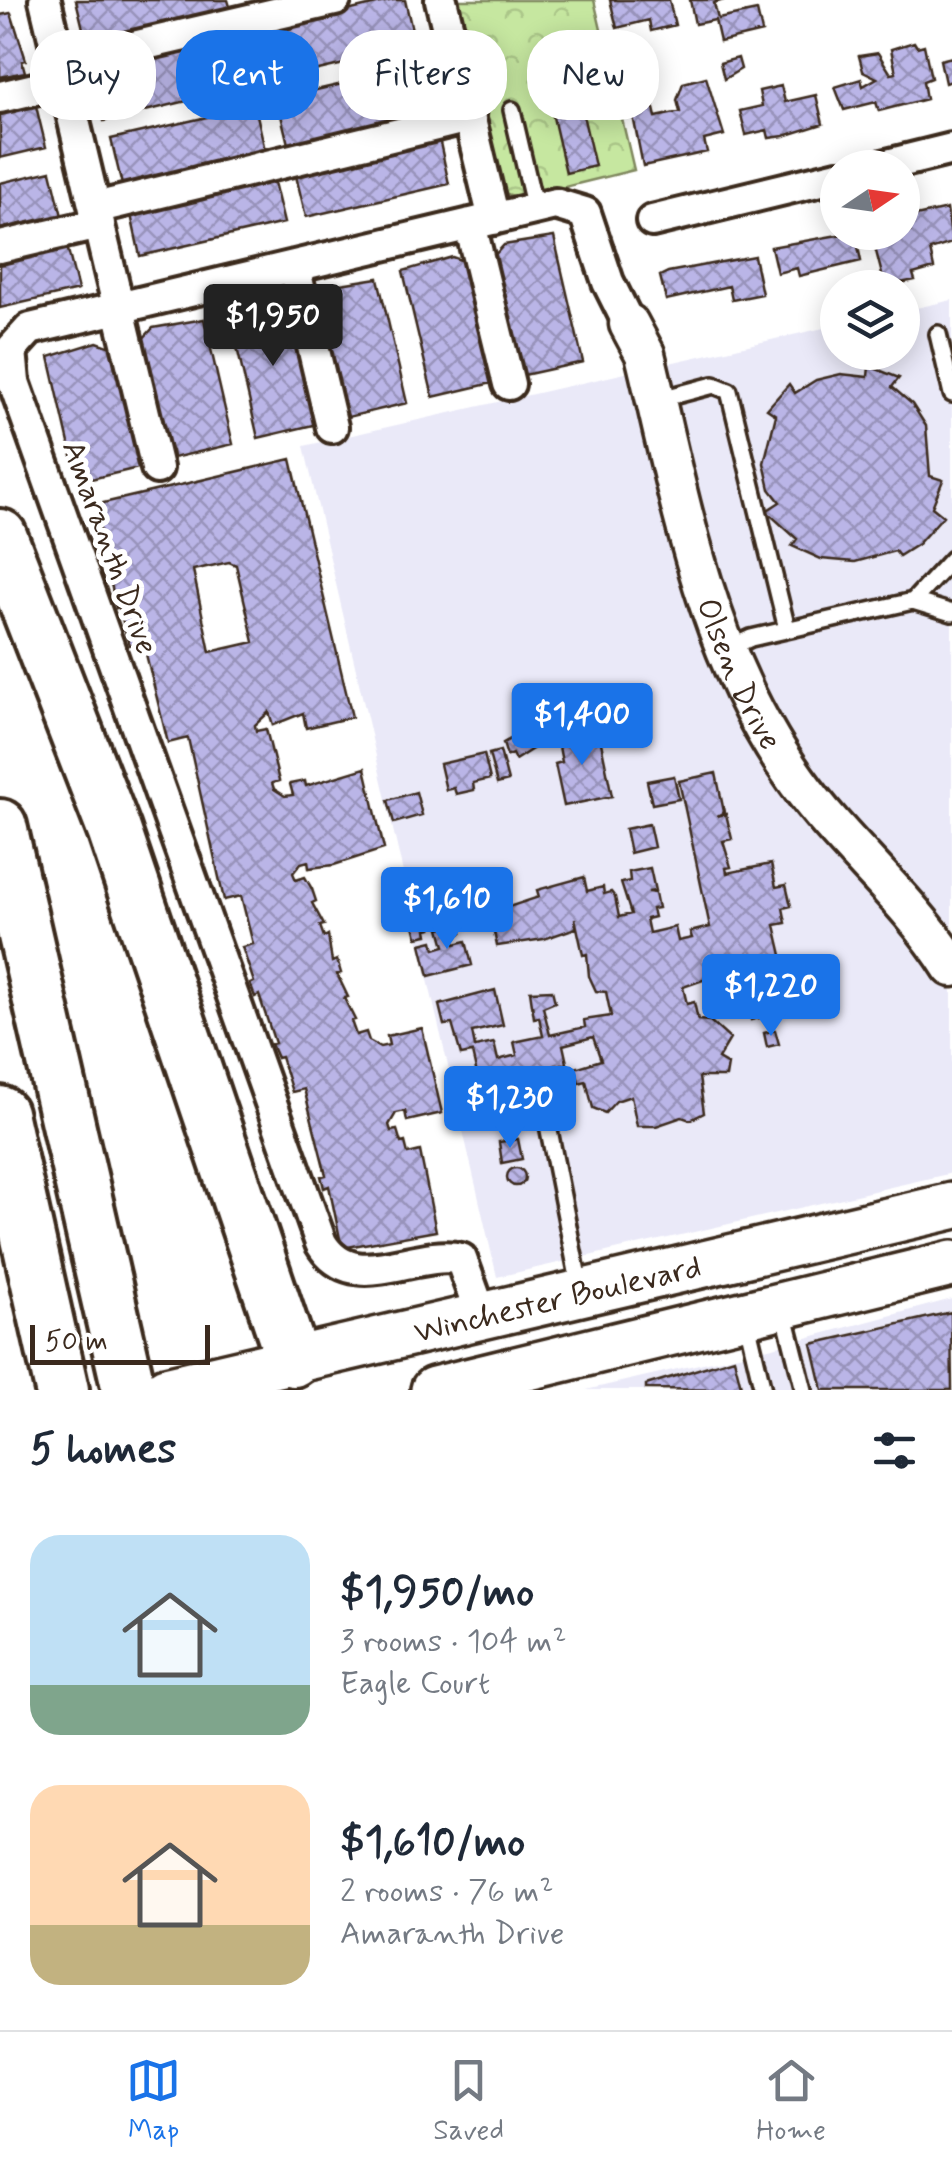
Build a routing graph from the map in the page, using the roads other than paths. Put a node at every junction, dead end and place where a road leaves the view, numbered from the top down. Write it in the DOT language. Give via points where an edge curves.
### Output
graph roads {
  1 [pos="45,0"];
  2 [pos="335,0"];
  3 [pos="442,0"];
  4 [pos="52,30"];
  5 [pos="449,30"];
  6 [pos="156,48"];
  7 [pos="30,85"];
  8 [pos="0,97"];
  9 [pos="512,110"];
  10 [pos="74,120"];
  11 [pos="454,120"];
  12 [pos="469,120"];
  13 [pos="952,149"];
  14 [pos="920,157"];
  15 [pos="820,180"];
  16 [pos="535,209"];
  17 [pos="97,216"];
  18 [pos="652,221"];
  19 [pos="482,222"];
  20 [pos="0,247"];
  21 [pos="294,266"];
  22 [pos="119,308"];
  23 [pos="629,324"];
  24 [pos="938,334"];
  25 [pos="509,384"];
  26 [pos="952,394"];
  27 [pos="656,400"];
  28 [pos="332,427"];
  29 [pos="157,468"];
  30 [pos="0,536"];
  31 [pos="952,559"];
  32 [pos="913,601"];
  33 [pos="952,613"];
  34 [pos="787,630"];
  35 [pos="724,650"];
  36 [pos="0,826"];
  37 [pos="952,968"];
  38 [pos="0,1113"];
  39 [pos="546,1115"];
  40 [pos="952,1206"];
  41 [pos="952,1264"];
  42 [pos="582,1293"];
  43 [pos="764,1310"];
  44 [pos="482,1316"];
  45 [pos="281,1373"];
  46 [pos="466,1386"];
  47 [pos="62,1390"];
  48 [pos="129,1390"];
  49 [pos="166,1390"];
  50 [pos="763,1390"];
  51 [pos="804,1390"];
  1 -- 4 [label="street"];
  2 -- 6 [label="street"];
  3 -- 5 [label="street"];
  7 -- 8 [label="street"];
  9 -- 16 [label="lane"];
  10 -- 17 [label="street"];
  11 -- 17 [label="street"];
  12 -- 19 [label="street"];
  13 -- 14 [label="street"];
  15 -- 18 [label="street"];
  16 -- 19 [label="street, Amaranth Drive"];
  16 -- 23 [label="street, Amaranth Drive" via="571,206 585,214"];
  17 -- 20 [label="street"];
  17 -- 22 [label="street"];
  19 -- 21 [label="street, Amaranth Drive"];
  19 -- 25 [label="street"];
  21 -- 22 [label="street, Amaranth Drive"];
  21 -- 28 [label="street"];
  22 -- 29 [label="street"];
  22 -- 44 [label="street, Amaranth Drive" via="30,329 16,339 10,364 321,1243 331,1258 356,1271 446,1256 462,1260"];
  23 -- 27 [label="street, Olsen Drive" via="645,354"];
  24 -- 26 [label="lane"];
  27 -- 34 [label="lane" via="714,385 729,391"];
  27 -- 35 [label="street, Olsen Drive" via="696,572"];
  30 -- 45 [label="highway" via="114,830"];
  31 -- 32 [label="lane"];
  32 -- 33 [label="lane"];
  32 -- 34 [label="lane"];
  34 -- 35 [label="lane"];
  35 -- 37 [label="street, Olsen Drive" via="797,781 906,903"];
  36 -- 48 [label="highway"];
  38 -- 47 [label="highway"];
  39 -- 42 [label="lane"];
  40 -- 42 [label="main road, Winchester Boulevard"];
  41 -- 43 [label="main road, Winchester Boulevard"];
  42 -- 44 [label="main road, Winchester Boulevard"];
  43 -- 46 [label="main road, Winchester Boulevard"];
  43 -- 50 [label="lane"];
  43 -- 51 [label="lane"];
  44 -- 45 [label="main road, Winchester Boulevard"];
  45 -- 49 [label="main road, Winchester Boulevard"];
}
